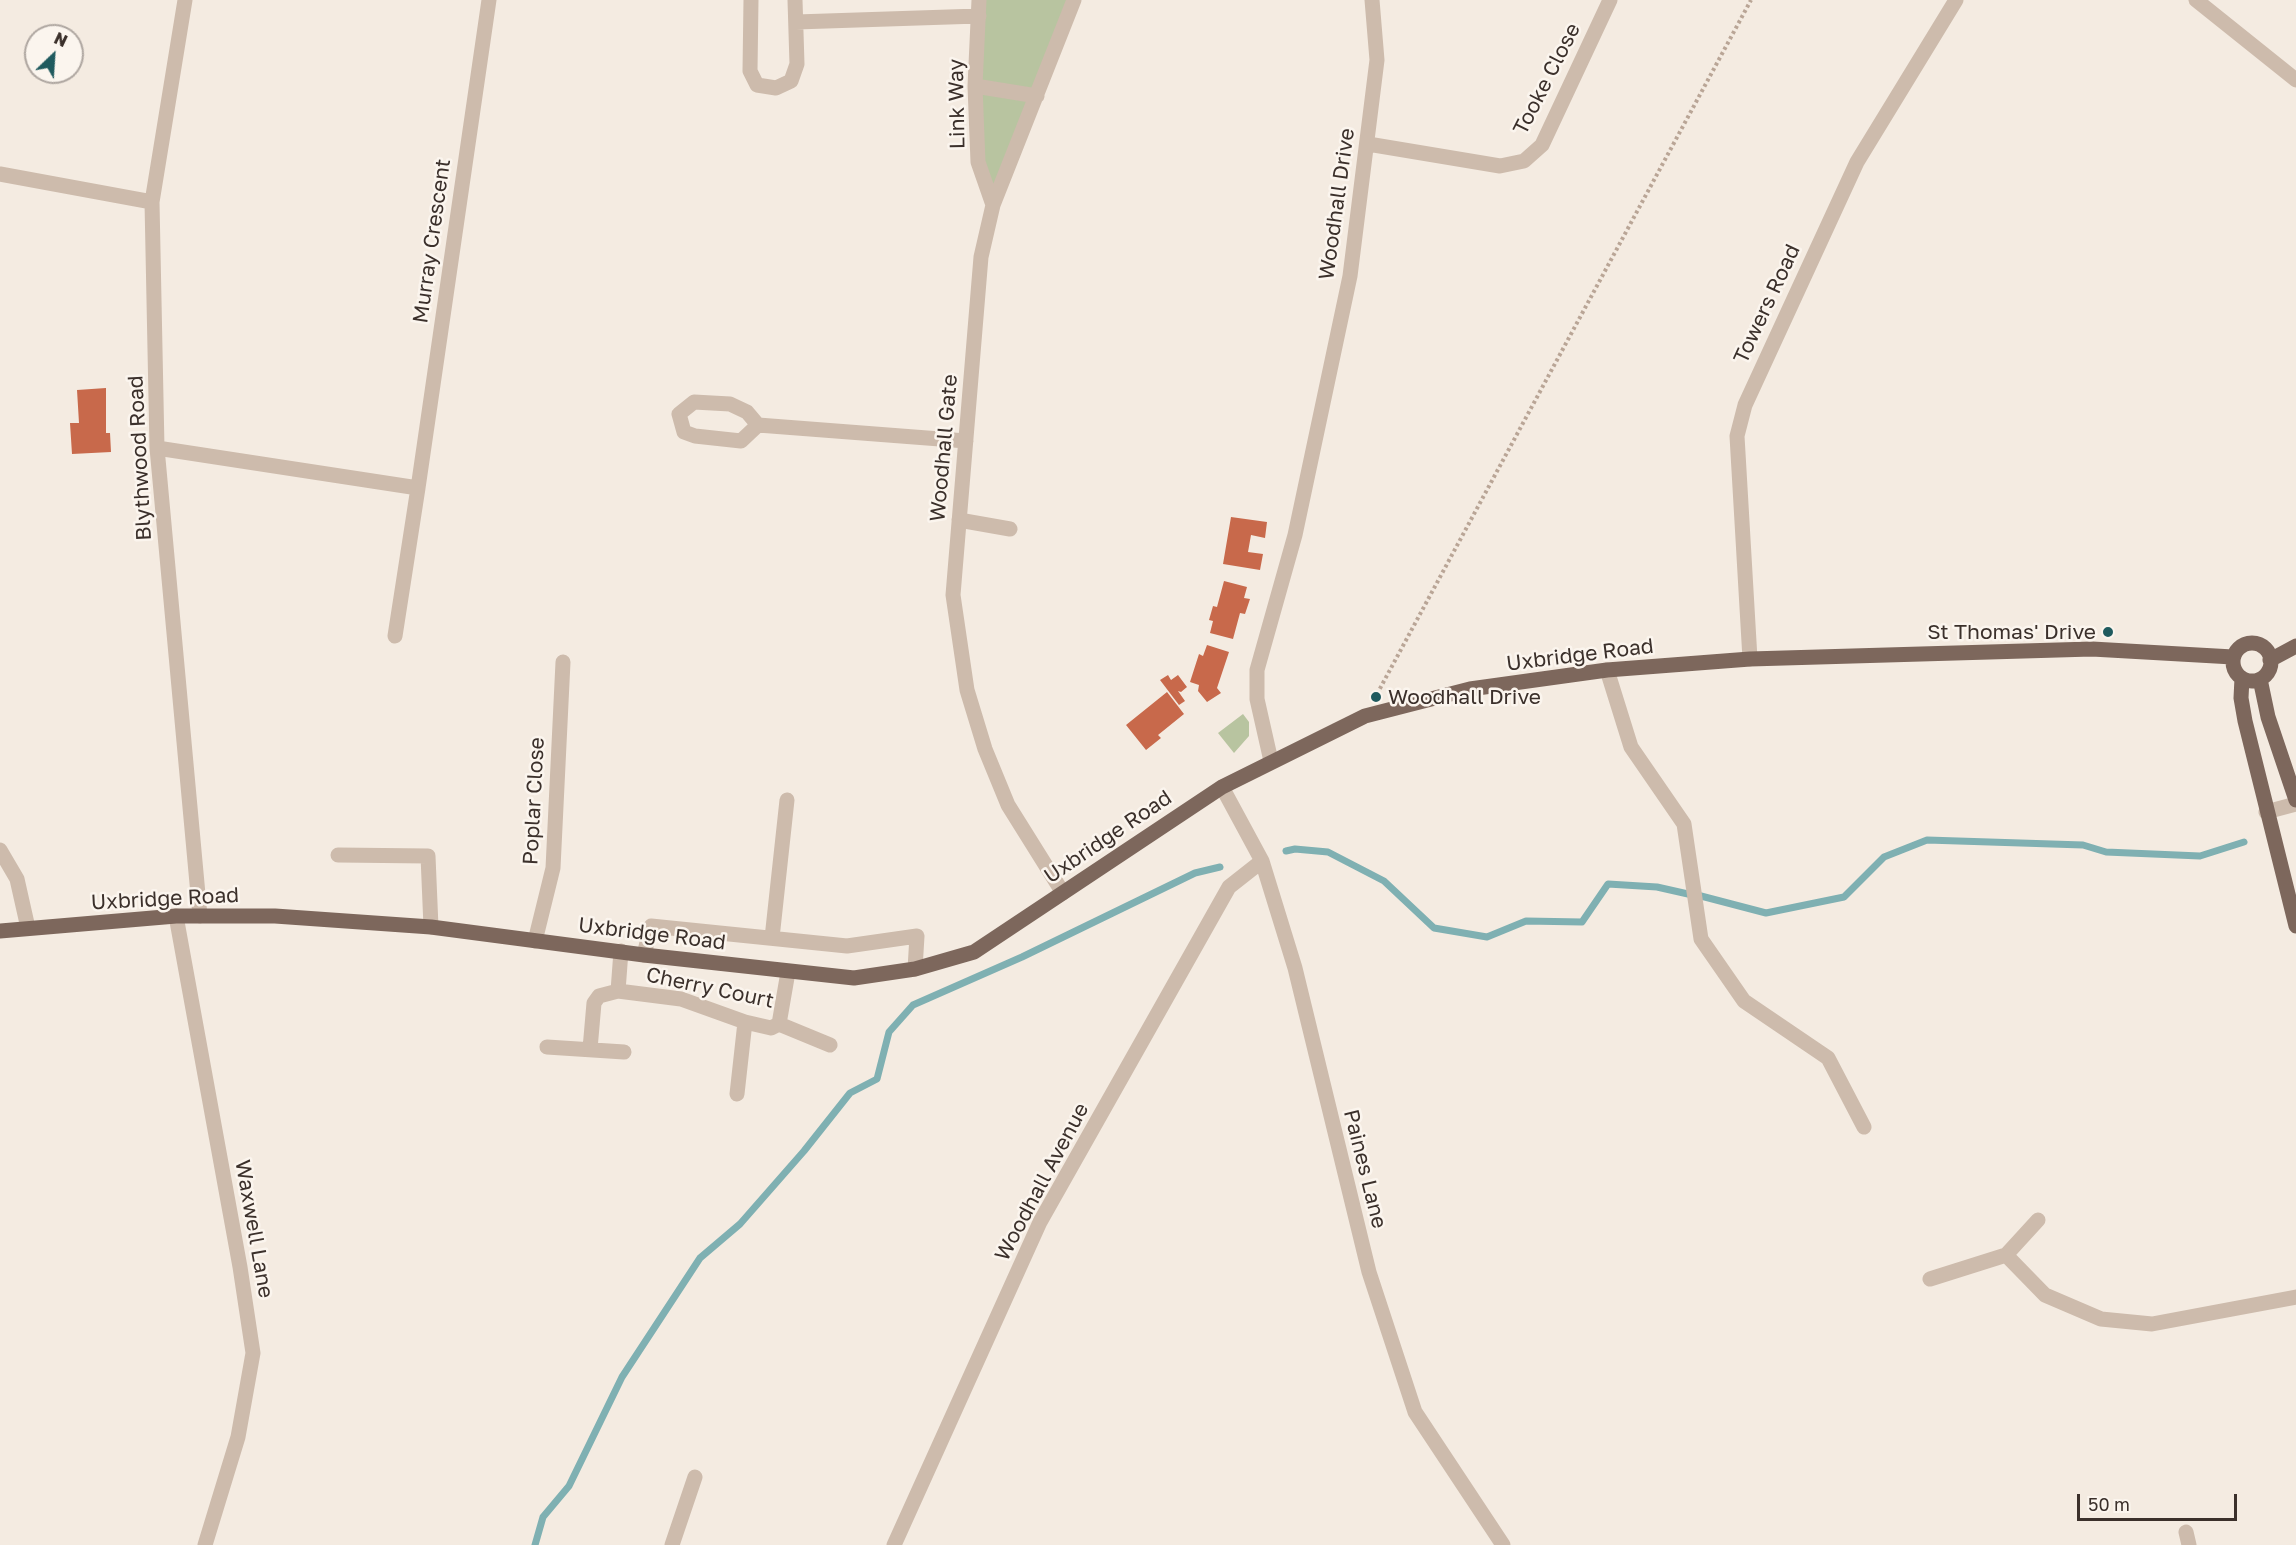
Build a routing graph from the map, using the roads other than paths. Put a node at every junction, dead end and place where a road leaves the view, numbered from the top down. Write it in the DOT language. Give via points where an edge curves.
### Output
graph roads {
  1 [pos="185,0"];
  2 [pos="489,0"];
  3 [pos="751,0"];
  4 [pos="795,0"];
  5 [pos="979,0"];
  6 [pos="1074,0"];
  7 [pos="1372,0"];
  8 [pos="1610,0"];
  9 [pos="1956,0"];
  10 [pos="2196,0"];
  11 [pos="979,16"];
  12 [pos="796,22"];
  13 [pos="2296,80"];
  14 [pos="975,86"];
  15 [pos="1037,96"];
  16 [pos="1368,144"];
  17 [pos="0,174"];
  18 [pos="152,202"];
  19 [pos="993,205"];
  20 [pos="758,425"];
  21 [pos="966,441"];
  22 [pos="157,448"];
  23 [pos="418,488"];
  24 [pos="959,520"];
  25 [pos="1010,529"];
  26 [pos="395,636"];
  27 [pos="2296,646"];
  28 [pos="2233,657"];
  29 [pos="1750,659"];
  30 [pos="2270,660"];
  31 [pos="563,662"];
  32 [pos="1607,670"];
  33 [pos="2242,678"];
  34 [pos="2260,679"];
  35 [pos="1271,761"];
  36 [pos="1222,787"];
  37 [pos="788,800"];
  38 [pos="2296,802"];
  39 [pos="2266,812"];
  40 [pos="0,850"];
  41 [pos="338,855"];
  42 [pos="1262,861"];
  43 [pos="1064,893"];
  44 [pos="176,916"];
  45 [pos="200,916"];
  46 [pos="2296,926"];
  47 [pos="431,927"];
  48 [pos="28,928"];
  49 [pos="0,931"];
  50 [pos="772,938"];
  51 [pos="535,941"];
  52 [pos="621,951"];
  53 [pos="644,955"];
  54 [pos="915,969"];
  55 [pos="788,972"];
  56 [pos="618,991"];
  57 [pos="744,1022"];
  58 [pos="779,1024"];
  59 [pos="830,1045"];
  60 [pos="547,1047"];
  61 [pos="590,1049"];
  62 [pos="624,1052"];
  63 [pos="737,1094"];
  64 [pos="1864,1128"];
  65 [pos="2038,1220"];
  66 [pos="2006,1255"];
  67 [pos="1930,1279"];
  68 [pos="2296,1297"];
  69 [pos="694,1477"];
  70 [pos="205,1545"];
  71 [pos="672,1545"];
  72 [pos="894,1545"];
  73 [pos="1503,1545"];
  1 -- 18 [label="street, Blythwood Road"];
  2 -- 23 [label="street, Murray Crescent"];
  3 -- 12 [label="street" via="750,71 757,85 776,88 791,81 797,64"];
  4 -- 12 [label="street"];
  5 -- 11 [label="street, Link Way"];
  6 -- 15 [label="street, Woodhall Gate"];
  7 -- 16 [label="street, Woodhall Drive" via="1377,60"];
  8 -- 16 [label="street, Tooke Close" via="1542,146 1524,161 1500,166"];
  9 -- 29 [label="street, Towers Road" via="1857,162 1744,405 1737,436"];
  10 -- 13 [label="street"];
  11 -- 12 [label="street"];
  11 -- 14 [label="street, Link Way"];
  14 -- 15 [label="street"];
  14 -- 19 [label="street, Link Way" via="978,162"];
  15 -- 19 [label="street, Woodhall Gate"];
  16 -- 35 [label="street, Woodhall Drive" via="1350,276 1295,535 1257,670 1257,699"];
  17 -- 18 [label="street"];
  18 -- 22 [label="street, Blythwood Road"];
  19 -- 21 [label="street, Woodhall Gate" via="981,257"];
  20 -- 20 [label="street" via="747,412 730,404 694,402 679,414 684,432 695,436 741,441"];
  20 -- 21 [label="street"];
  21 -- 24 [label="street, Woodhall Gate"];
  22 -- 23 [label="street"];
  22 -- 45 [label="street, Blythwood Road"];
  23 -- 26 [label="street, Murray Crescent"];
  24 -- 25 [label="street"];
  24 -- 43 [label="street, Woodhall Gate" via="953,596 967,690 1008,805"];
  27 -- 30 [label="main road"];
  28 -- 29 [label="main road, Uxbridge Road" via="2092,649"];
  28 -- 30 [label="main road" via="2243,645 2254,643 2266,649"];
  28 -- 33 [label="main road" via="2233,666"];
  29 -- 32 [label="main road, Uxbridge Road"];
  30 -- 34 [label="main road"];
  31 -- 51 [label="street, Poplar Close" via="553,868"];
  32 -- 35 [label="main road, Uxbridge Road" via="1470,689 1365,716"];
  32 -- 64 [label="street" via="1631,747 1684,824 1701,939 1744,1001 1828,1058"];
  33 -- 34 [label="main road"];
  33 -- 39 [label="main road" via="2245,721"];
  34 -- 38 [label="main road"];
  35 -- 36 [label="main road, Uxbridge Road"];
  36 -- 42 [label="street, Paines Lane"];
  36 -- 43 [label="main road, Uxbridge Road"];
  37 -- 50 [label="street"];
  38 -- 39 [label="street"];
  39 -- 46 [label="main road"];
  40 -- 48 [label="street" via="17,879"];
  41 -- 47 [label="street" via="428,856"];
  42 -- 72 [label="street, Woodhall Avenue" via="1229,887 1040,1222"];
  42 -- 73 [label="street, Paines Lane" via="1296,972 1369,1272 1415,1412"];
  43 -- 54 [label="main road, Uxbridge Road" via="974,952"];
  44 -- 45 [label="main road, Uxbridge Road"];
  44 -- 48 [label="main road, Uxbridge Road"];
  44 -- 70 [label="street, Waxwell Lane" via="253,1353 238,1437"];
  45 -- 47 [label="main road, Uxbridge Road" via="275,916"];
  47 -- 51 [label="main road, Uxbridge Road"];
  48 -- 49 [label="main road, Uxbridge Road"];
  50 -- 53 [label="street" via="651,926"];
  50 -- 54 [label="street" via="847,946 917,936"];
  51 -- 52 [label="main road, Uxbridge Road"];
  52 -- 53 [label="main road, Uxbridge Road"];
  52 -- 56 [label="street, Cherry Court"];
  53 -- 55 [label="main road, Uxbridge Road"];
  54 -- 55 [label="main road, Uxbridge Road" via="854,978"];
  55 -- 58 [label="street, Cherry Court"];
  56 -- 57 [label="street, Cherry Court" via="681,999"];
  56 -- 61 [label="street" via="599,996 594,1003"];
  57 -- 58 [label="street, Cherry Court" via="771,1028"];
  57 -- 63 [label="street"];
  58 -- 59 [label="street"];
  60 -- 61 [label="street"];
  61 -- 62 [label="street"];
  65 -- 66 [label="street"];
  66 -- 67 [label="street"];
  66 -- 68 [label="street" via="2045,1295 2101,1319 2152,1324"];
  69 -- 71 [label="street"];
}
